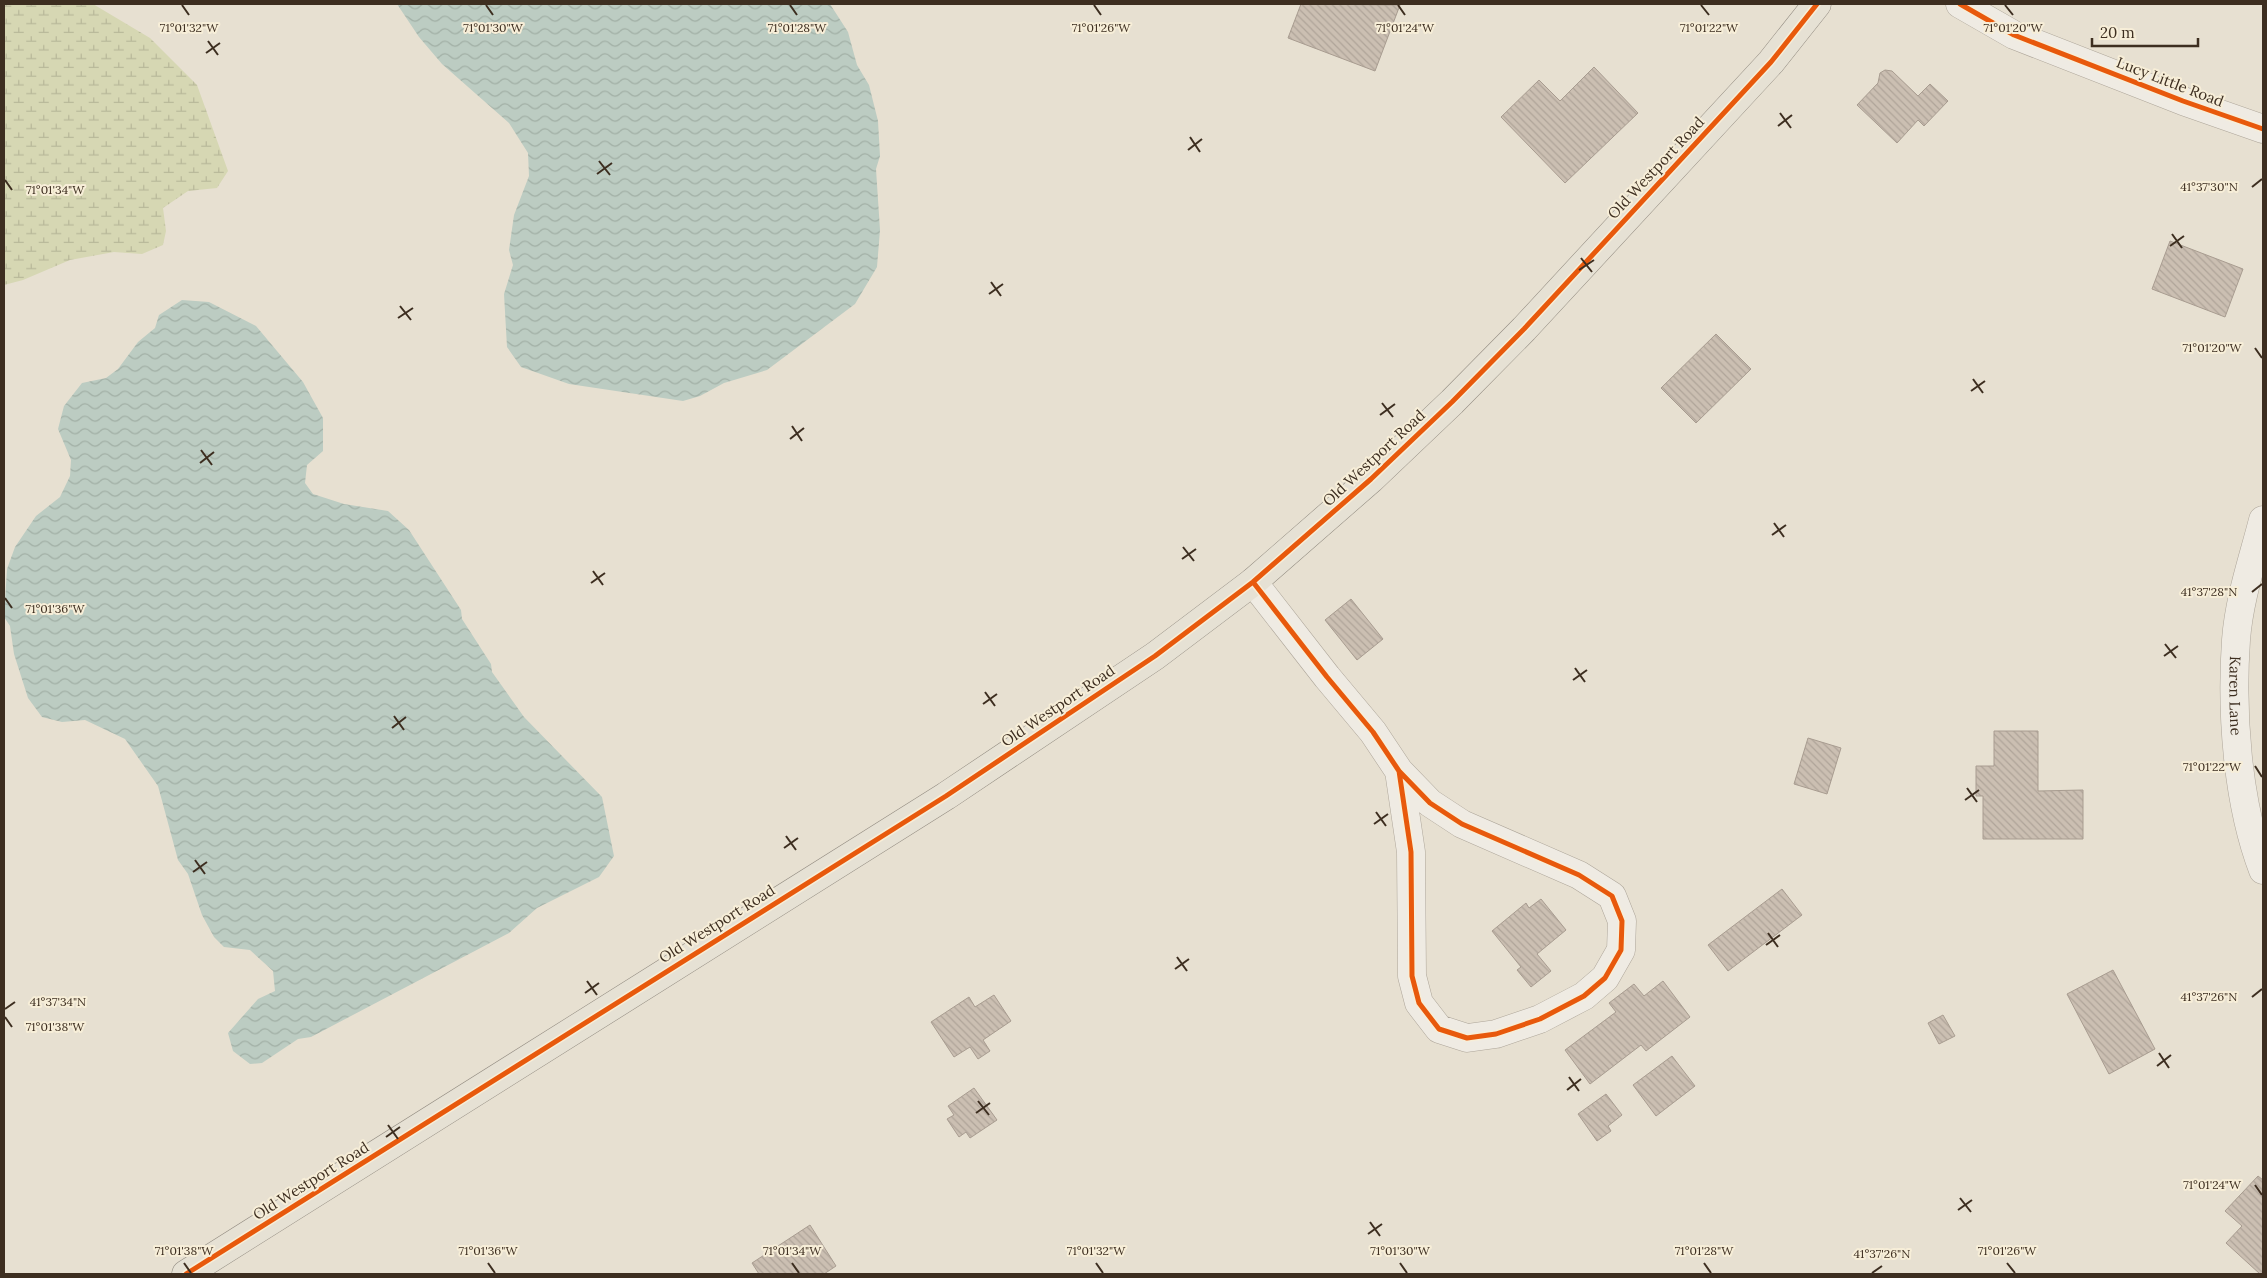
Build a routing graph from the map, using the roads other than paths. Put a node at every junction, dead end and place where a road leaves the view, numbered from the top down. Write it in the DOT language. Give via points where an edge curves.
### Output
graph roads {
  1 [pos="1817,4"];
  2 [pos="1960,4"];
  3 [pos="2263,129"];
  4 [pos="2263,520"];
  5 [pos="1253,582"];
  6 [pos="1399,771"];
  7 [pos="2263,870"];
  8 [pos="200,1271"];
  1 -- 5 [label="main road, Old Westport Road" via="1771,62 1524,329 1371,479"];
  2 -- 3 [label="street, Lucy Little Road" via="2014,35"];
  4 -- 7 [label="street, Karen Lane" via="2236,638 2235,710 2241,781"];
  5 -- 6 [label="street" via="1373,732"];
  5 -- 8 [label="main road, Old Westport Road" via="1155,656 946,796"];
  6 -- 6 [label="street" via="1430,803 1462,824 1579,876 1612,896 1622,921 1621,950 1605,978 1584,996 1540,1019 1496,1034 1467,1038 1439,1029 1419,1003 1412,976 1411,852"];
}
